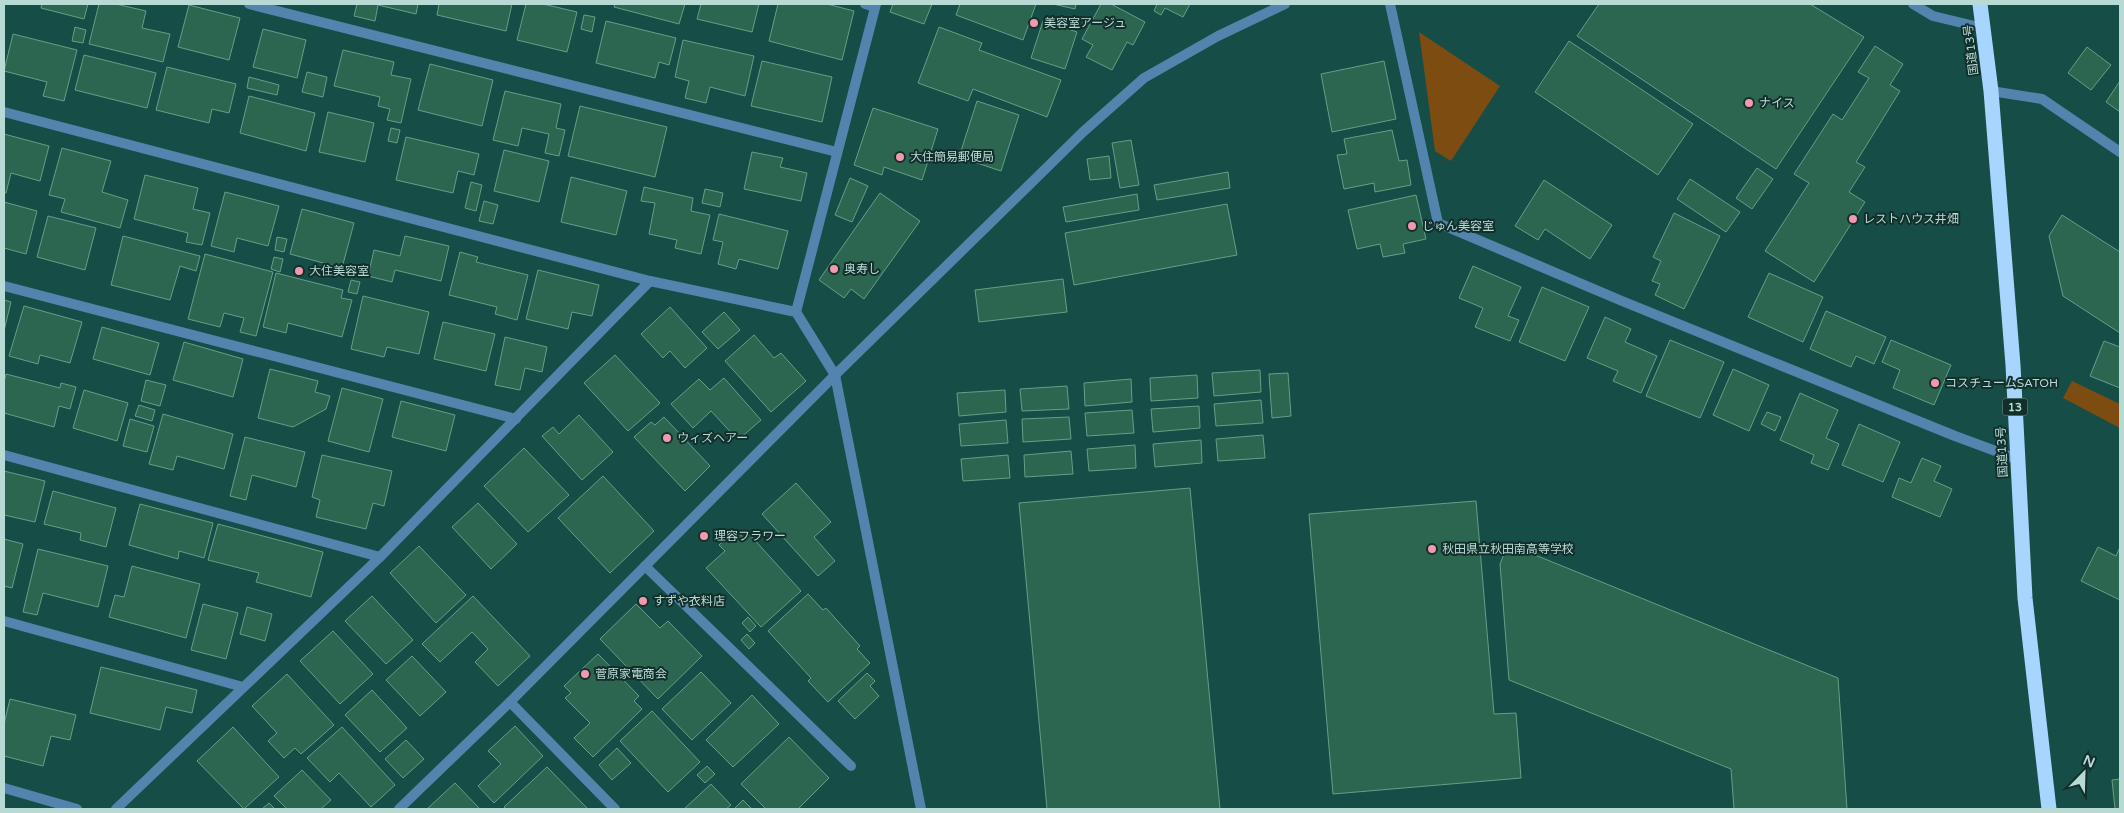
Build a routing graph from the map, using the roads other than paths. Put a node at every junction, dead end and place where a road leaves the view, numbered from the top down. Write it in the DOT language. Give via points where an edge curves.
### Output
graph roads {
  1 [pos="249,4"];
  2 [pos="865,4"];
  3 [pos="1285,4"];
  4 [pos="1390,4"];
  5 [pos="1913,4"];
  6 [pos="1980,4"];
  7 [pos="876,5"];
  8 [pos="1983,28"];
  9 [pos="1991,92"];
  10 [pos="4,112"];
  11 [pos="837,152"];
  12 [pos="2120,152"];
  13 [pos="650,280"];
  14 [pos="4,286"];
  15 [pos="796,312"];
  16 [pos="835,376"];
  17 [pos="516,419"];
  18 [pos="4,455"];
  19 [pos="2017,459"];
  20 [pos="380,557"];
  21 [pos="645,566"];
  22 [pos="4,621"];
  23 [pos="243,687"];
  24 [pos="510,702"];
  25 [pos="851,766"];
  26 [pos="4,788"];
  27 [pos="77,809"];
  28 [pos="116,809"];
  29 [pos="398,809"];
  30 [pos="615,809"];
  31 [pos="921,809"];
  32 [pos="2049,809"];
  1 -- 11 [label="street"];
  2 -- 7 [label="street"];
  3 -- 16 [label="street" via="1218,36 1144,78 1083,132"];
  4 -- 19 [label="street" via="1438,222 1668,320"];
  5 -- 8 [label="street" via="1933,16"];
  6 -- 8 [label="highway, 国道13号 / 13"];
  7 -- 11 [label="street"];
  8 -- 9 [label="highway, 国道13号 / 13"];
  9 -- 12 [label="street" via="2042,99"];
  9 -- 19 [label="highway, 国道13号 / 13" via="2013,365"];
  10 -- 13 [label="street"];
  11 -- 15 [label="street"];
  13 -- 15 [label="street"];
  13 -- 17 [label="street"];
  14 -- 17 [label="street"];
  15 -- 16 [label="street"];
  16 -- 21 [label="street"];
  16 -- 31 [label="street"];
  17 -- 20 [label="street"];
  18 -- 20 [label="street"];
  19 -- 32 [label="highway, 国道13号 / 13" via="2025,598"];
  20 -- 23 [label="street"];
  21 -- 24 [label="street"];
  21 -- 25 [label="street"];
  22 -- 23 [label="street"];
  23 -- 28 [label="street"];
  24 -- 29 [label="street"];
  24 -- 30 [label="street"];
  26 -- 27 [label="street"];
}
